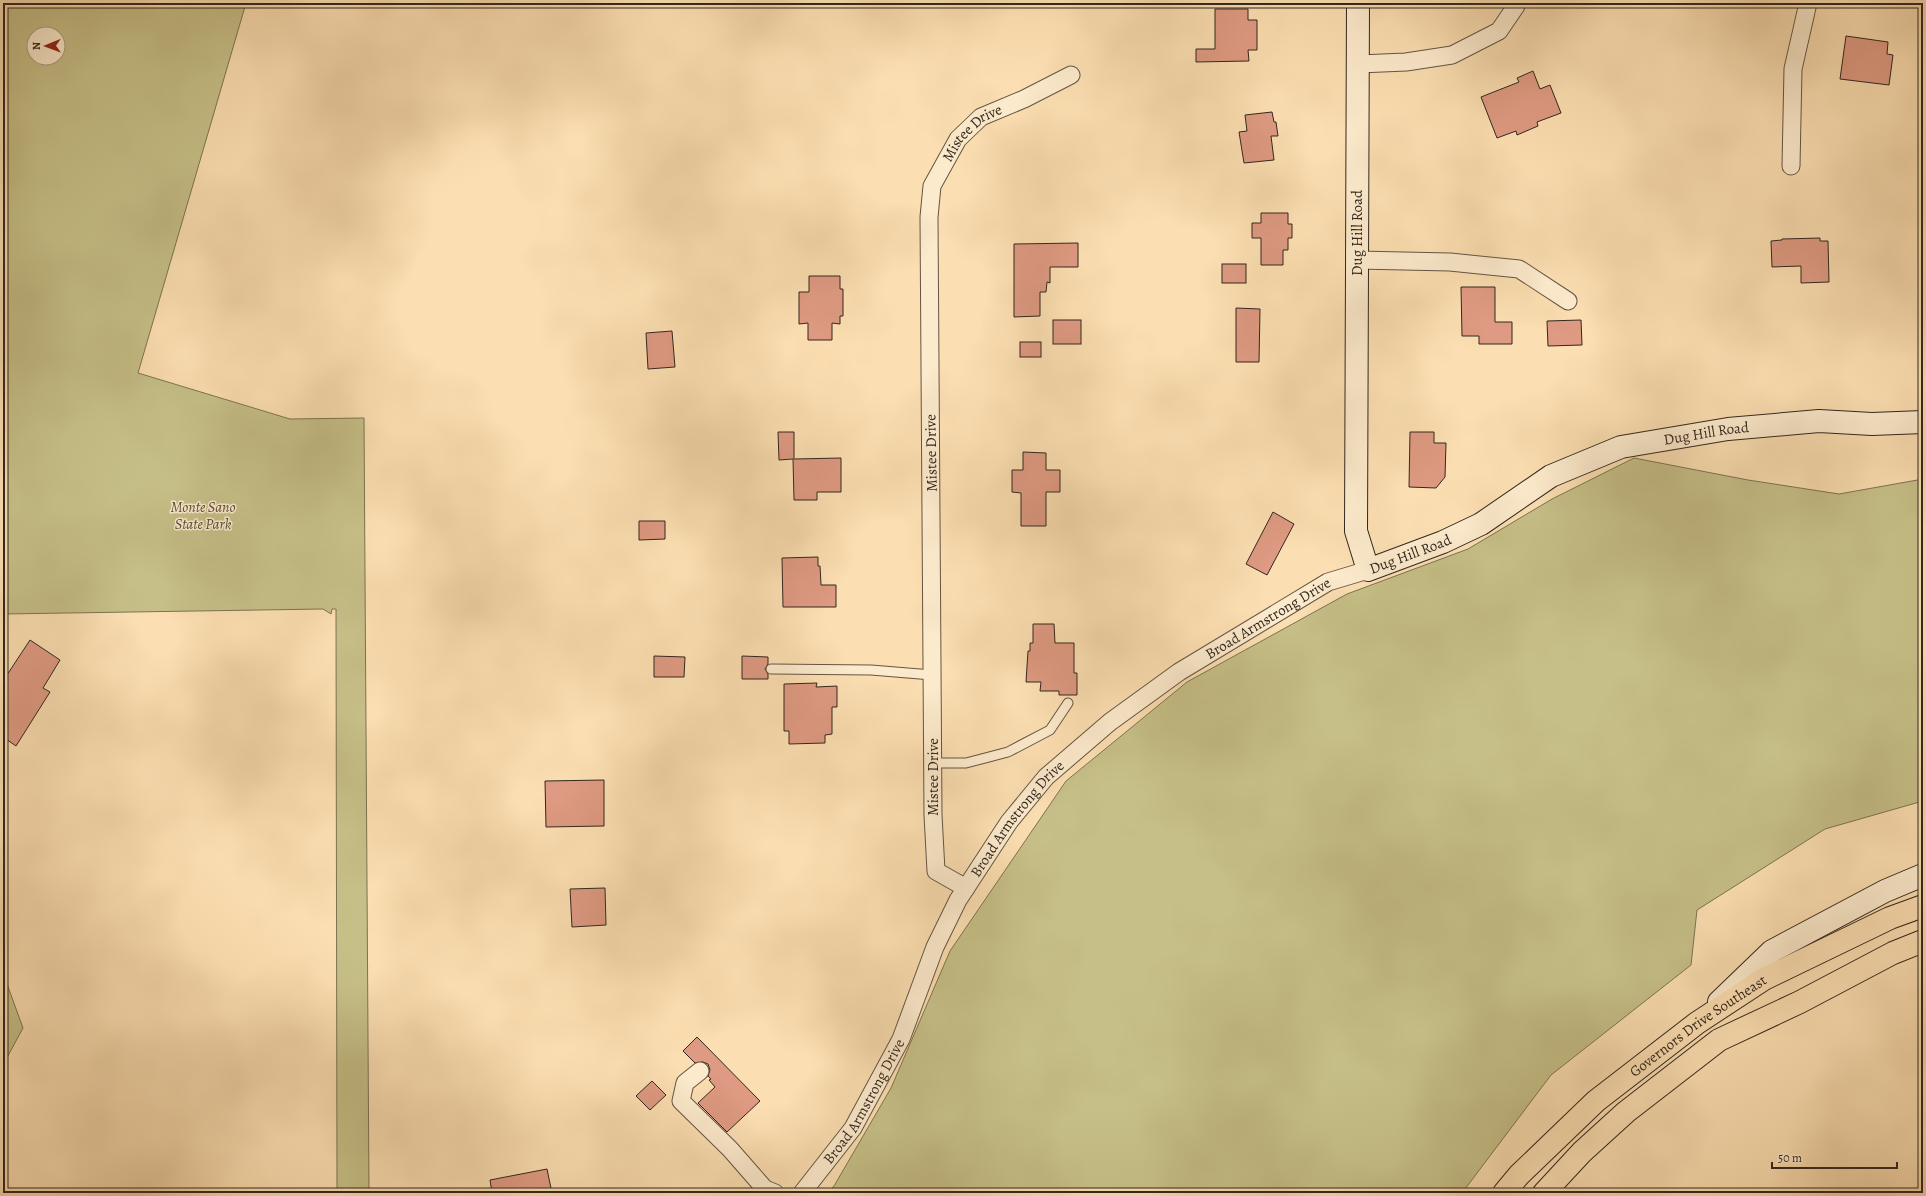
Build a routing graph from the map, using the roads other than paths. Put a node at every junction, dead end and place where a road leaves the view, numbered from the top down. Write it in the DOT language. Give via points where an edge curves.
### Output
graph roads {
  1 [pos="1358,3"];
  2 [pos="1808,3"];
  3 [pos="1516,6"];
  4 [pos="1359,64"];
  5 [pos="1071,75"];
  6 [pos="1791,166"];
  7 [pos="1357,260"];
  8 [pos="1568,301"];
  9 [pos="1923,422"];
  10 [pos="1368,570"];
  11 [pos="771,669"];
  12 [pos="932,675"];
  13 [pos="1068,703"];
  14 [pos="932,763"];
  15 [pos="1923,875"];
  16 [pos="966,888"];
  17 [pos="1923,906"];
  18 [pos="1923,941"];
  19 [pos="1697,1023"];
  20 [pos="700,1070"];
  21 [pos="775,1193"];
  22 [pos="802,1193"];
  23 [pos="1504,1193"];
  24 [pos="1544,1193"];
  1 -- 4 [label="street, Dug Hill Road"];
  2 -- 6 [label="street" via="1793,69"];
  3 -- 4 [label="street" via="1499,31 1452,55 1406,62"];
  4 -- 7 [label="street, Dug Hill Road"];
  5 -- 12 [label="street, Mistee Drive" via="981,117 958,140 932,186 929,217"];
  7 -- 8 [label="street" via="1450,262 1519,269"];
  7 -- 10 [label="street, Dug Hill Road" via="1356,531"];
  9 -- 10 [label="street, Dug Hill Road" via="1872,424 1819,421 1728,429 1621,447 1551,476 1481,524 1443,542"];
  10 -- 16 [label="street, Broad Armstrong Drive" via="1328,582 1179,672 1110,722 1046,777 1009,822"];
  11 -- 12 [label="lane" via="871,670"];
  12 -- 14 [label="street, Mistee Drive"];
  13 -- 14 [label="lane" via="1050,730 1008,752 966,763"];
  14 -- 16 [label="street, Mistee Drive" via="936,871"];
  15 -- 19 [label="street" via="1885,891 1772,951"];
  16 -- 22 [label="street, Broad Armstrong Drive" via="935,947 901,1039 853,1128"];
  17 -- 19 [label="highway, Governors Drive Southeast" via="1890,918 1764,979"];
  18 -- 24 [label="highway, Governors Drive Southeast" via="1893,953 1800,1002 1719,1040 1626,1112 1582,1152"];
  19 -- 23 [label="highway, Governors Drive Southeast" via="1596,1101 1519,1175"];
  20 -- 21 [label="street" via="685,1083 680,1101 730,1149 765,1189"];
}
